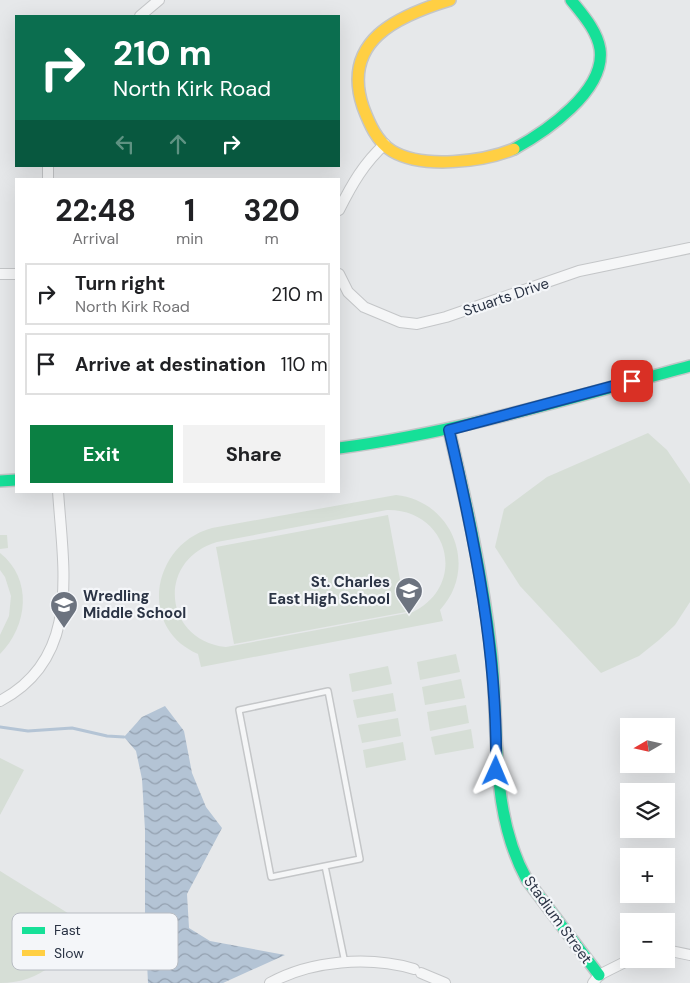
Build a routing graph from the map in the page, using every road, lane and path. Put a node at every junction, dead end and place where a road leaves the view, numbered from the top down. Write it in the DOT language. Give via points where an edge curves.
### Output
graph roads {
  1 [pos="159,0"];
  2 [pos="450,0"];
  3 [pos="571,0"];
  4 [pos="141,15"];
  5 [pos="385,144"];
  6 [pos="340,208"];
  7 [pos="690,248"];
  8 [pos="0,274"];
  9 [pos="15,274"];
  10 [pos="340,276"];
  11 [pos="690,366"];
  12 [pos="449,430"];
  13 [pos="340,448"];
  14 [pos="15,480"];
  15 [pos="0,481"];
  16 [pos="58,493"];
  17 [pos="0,700"];
  18 [pos="325,866"];
  19 [pos="675,952"];
  20 [pos="690,955"];
  21 [pos="345,963"];
  22 [pos="620,965"];
  23 [pos="596,979"];
  24 [pos="270,983"];
  25 [pos="445,983"];
  1 -- 4 [label="street"];
  2 -- 5 [label="street" via="389,25 361,56 356,79 360,103"];
  3 -- 5 [label="street" via="599,40 601,61 587,90 552,125 508,154 450,163 414,158"];
  5 -- 6 [label="street" via="354,179"];
  7 -- 10 [label="street, Stuarts Drive" via="579,271 417,324 400,322 364,307 348,292"];
  8 -- 9 [label="street"];
  11 -- 12 [label="street"];
  12 -- 13 [label="street"];
  12 -- 23 [label="street, Stadium Street" via="465,497 491,646 496,696 496,771 502,806 518,864"];
  14 -- 15 [label="street"];
  16 -- 17 [label="street" via="63,609 56,641 39,668 16,692"];
  18 -- 18 [label="lane" via="360,859 328,691 239,710 271,877"];
  18 -- 21 [label="lane"];
  19 -- 20 [label="street"];
  21 -- 24 [label="street" via="304,968"];
  21 -- 25 [label="street" via="393,964"];
  22 -- 23 [label="street"];
}
